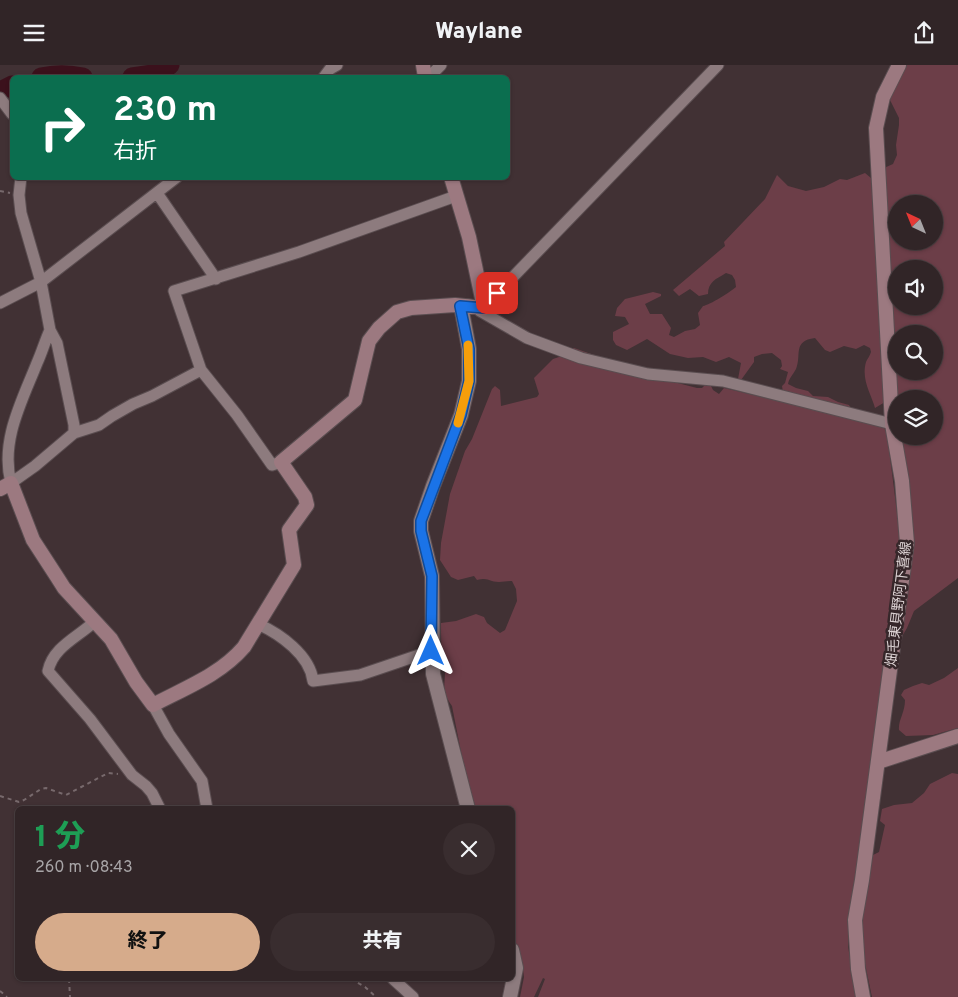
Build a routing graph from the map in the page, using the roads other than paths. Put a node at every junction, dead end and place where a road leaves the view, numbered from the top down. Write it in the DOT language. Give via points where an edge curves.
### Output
graph roads {
  1 [pos="337,65"];
  2 [pos="441,65"];
  3 [pos="718,65"];
  4 [pos="900,65"];
  5 [pos="326,75"];
  6 [pos="431,75"];
  7 [pos="1,99"];
  8 [pos="10,111"];
  9 [pos="20,180"];
  10 [pos="173,180"];
  11 [pos="452,180"];
  12 [pos="156,193"];
  13 [pos="456,197"];
  14 [pos="216,279"];
  15 [pos="41,281"];
  16 [pos="0,303"];
  17 [pos="484,308"];
  18 [pos="50,330"];
  19 [pos="201,370"];
  20 [pos="890,390"];
  21 [pos="888,423"];
  22 [pos="74,433"];
  23 [pos="896,445"];
  24 [pos="281,462"];
  25 [pos="5,486"];
  26 [pos="94,622"];
  27 [pos="258,624"];
  28 [pos="431,651"];
  29 [pos="153,705"];
  30 [pos="958,736"];
  31 [pos="878,762"];
  32 [pos="158,806"];
  33 [pos="206,806"];
  34 [pos="467,806"];
  35 [pos="395,981"];
  36 [pos="513,981"];
  37 [pos="413,997"];
  38 [pos="510,997"];
  39 [pos="863,997"];
  1 -- 5 [label="street"];
  2 -- 6 [label="street"];
  3 -- 17 [label="street"];
  4 -- 20 [label="main road, 畑毛東貝野阿下喜線" via="883,97 876,128"];
  7 -- 8 [label="street"];
  9 -- 15 [label="street" via="21,213"];
  10 -- 12 [label="street"];
  11 -- 13 [label="main road"];
  12 -- 14 [label="street"];
  12 -- 15 [label="street"];
  13 -- 14 [label="street"];
  13 -- 17 [label="main road" via="469,237"];
  14 -- 19 [label="street" via="174,291"];
  15 -- 16 [label="street"];
  15 -- 18 [label="street"];
  17 -- 21 [label="street" via="480,311 527,338 581,358 648,374 723,381"];
  17 -- 24 [label="main road" via="455,305 397,312 368,341 355,400"];
  17 -- 28 [label="street" via="460,306 469,349 469,381 461,415 421,521 432,576"];
  18 -- 22 [label="street" via="56,343"];
  18 -- 25 [label="street" via="12,423"];
  19 -- 22 [label="street" via="133,403 99,425"];
  19 -- 24 [label="street" via="272,465"];
  22 -- 25 [label="street"];
  23 -- 31 [label="main road, 畑毛東貝野阿下喜線" via="907,543"];
  24 -- 27 [label="main road" via="307,505 289,530 294,565"];
  25 -- 26 [label="main road" via="33,540 64,588"];
  26 -- 29 [label="main road" via="111,639"];
  26 -- 32 [label="street" via="61,647 48,671 130,772 152,793"];
  27 -- 28 [label="street" via="280,637 306,661 313,681 360,675"];
  27 -- 29 [label="main road" via="230,662"];
  28 -- 34 [label="street" via="433,674"];
  29 -- 33 [label="street" via="169,735 202,781"];
  30 -- 31 [label="main road"];
  31 -- 39 [label="main road, 畑毛東貝野阿下喜線" via="855,920"];
  35 -- 37 [label="street"];
  36 -- 38 [label="street"];
}
